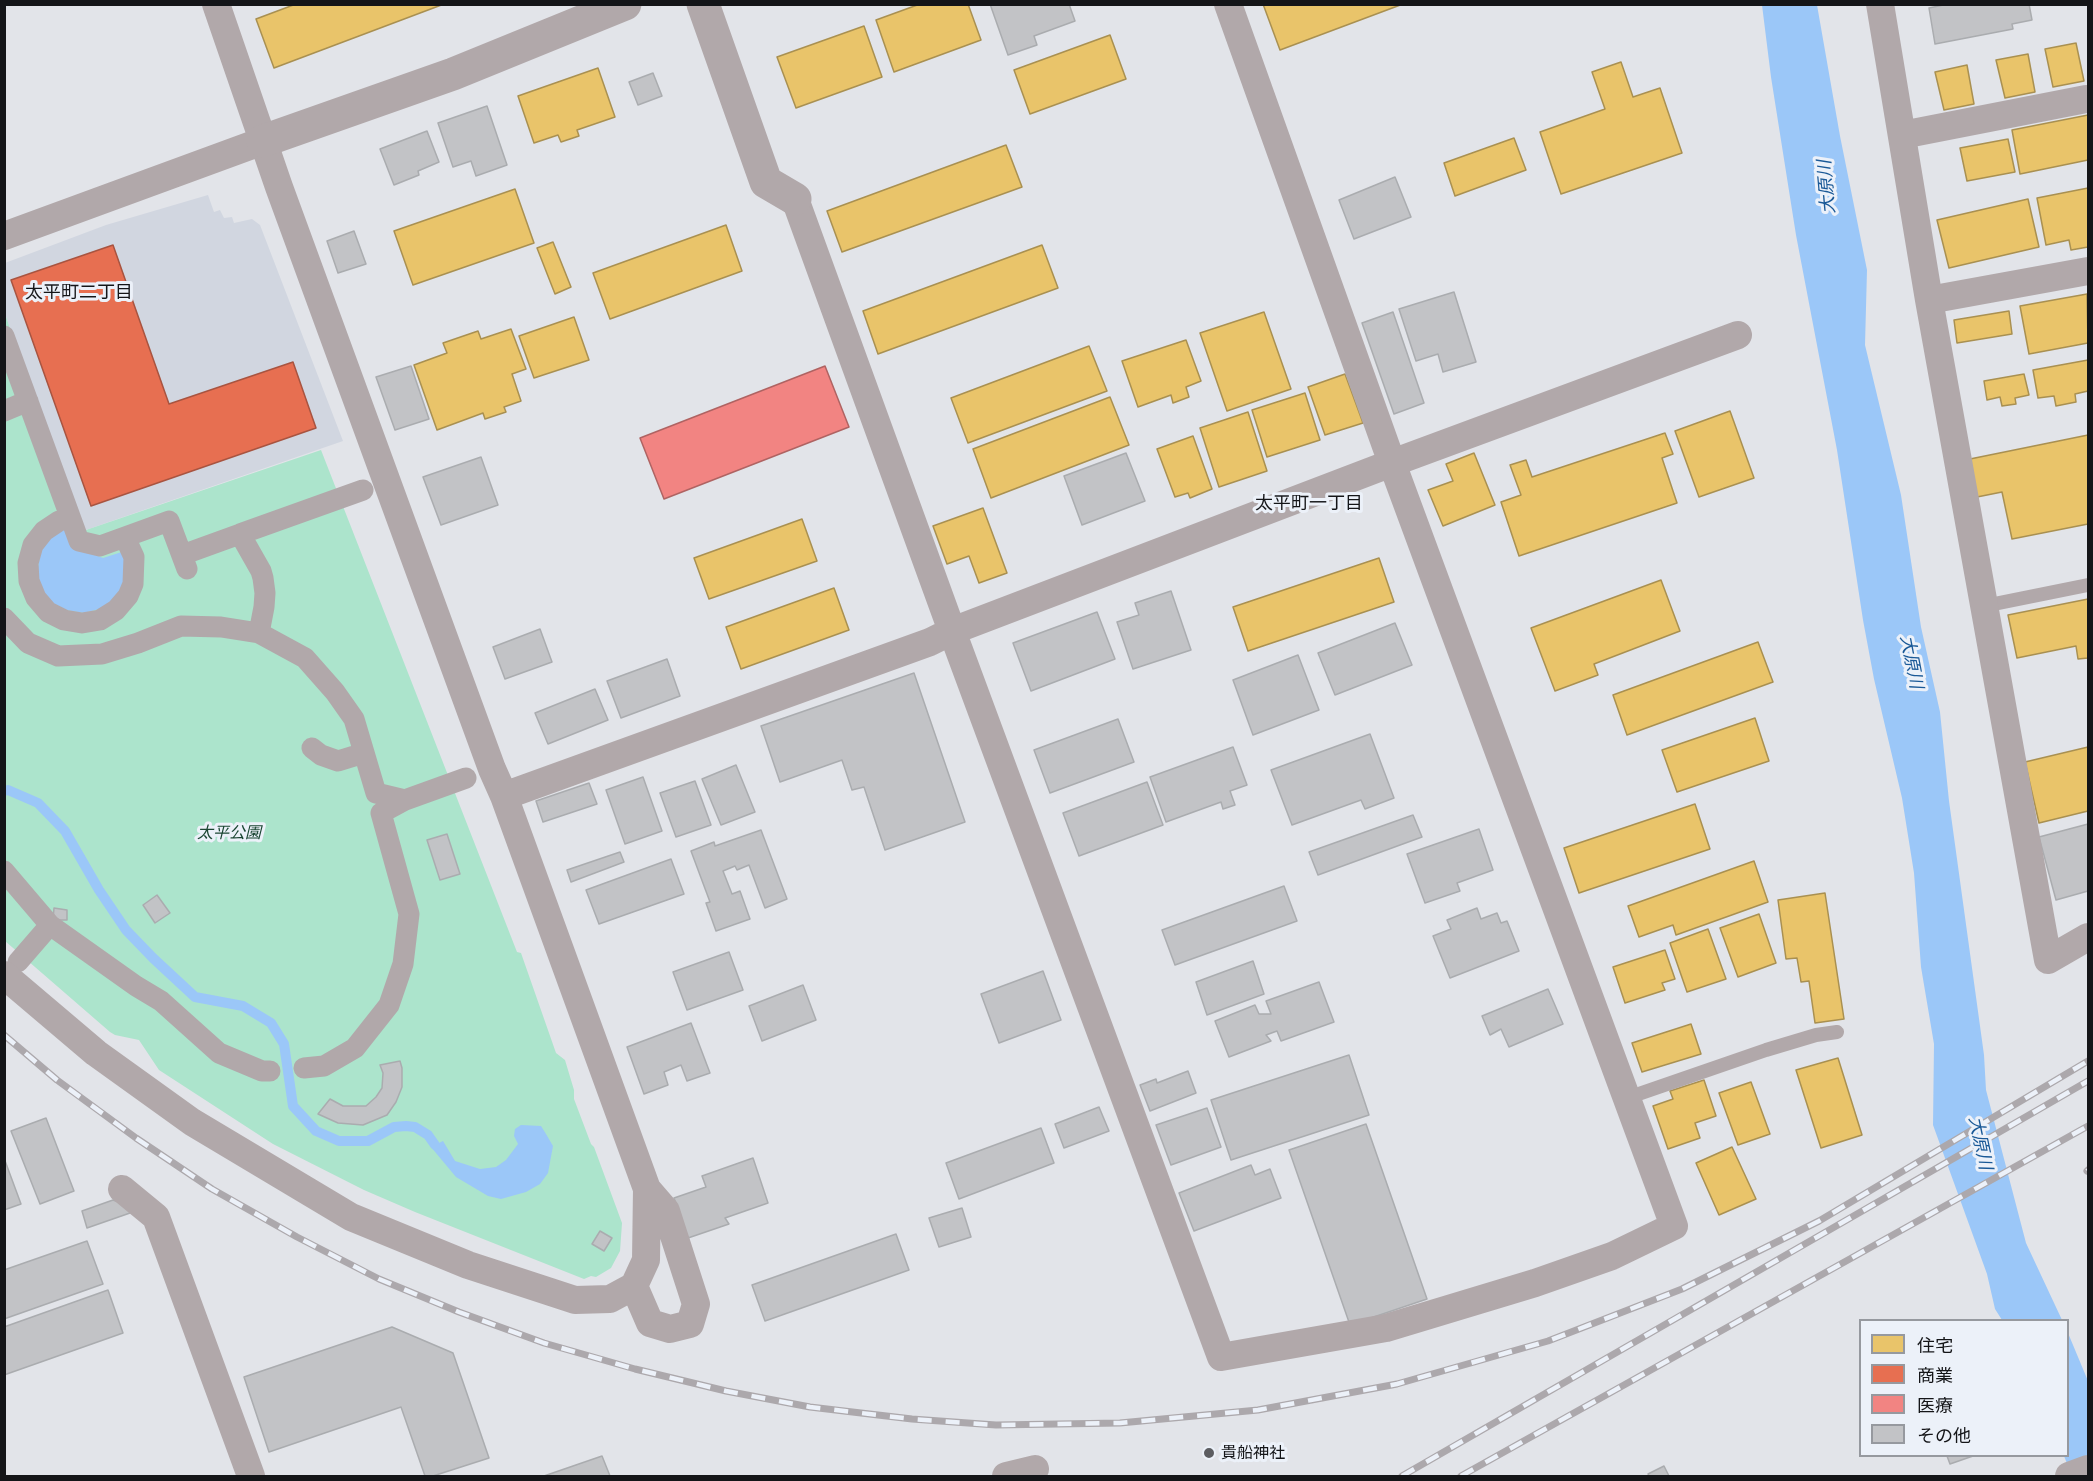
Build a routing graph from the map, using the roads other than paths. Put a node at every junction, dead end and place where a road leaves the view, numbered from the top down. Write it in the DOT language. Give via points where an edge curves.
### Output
graph roads {
  1 [pos="216,4"];
  2 [pos="625,4"];
  3 [pos="703,4"];
  4 [pos="1228,4"];
  5 [pos="1880,4"];
  6 [pos="2086,99"];
  7 [pos="1902,135"];
  8 [pos="263,141"];
  9 [pos="795,199"];
  10 [pos="4,236"];
  11 [pos="2088,271"];
  12 [pos="1929,300"];
  13 [pos="1738,334"];
  14 [pos="4,336"];
  15 [pos="28,401"];
  16 [pos="4,411"];
  17 [pos="1392,463"];
  18 [pos="363,490"];
  19 [pos="59,521"];
  20 [pos="240,534"];
  21 [pos="128,544"];
  22 [pos="2088,585"];
  23 [pos="1984,606"];
  24 [pos="4,618"];
  25 [pos="952,631"];
  26 [pos="259,633"];
  27 [pos="312,748"];
  28 [pos="364,753"];
  29 [pos="466,778"];
  30 [pos="504,796"];
  31 [pos="405,800"];
  32 [pos="4,871"];
  33 [pos="50,925"];
  34 [pos="2088,937"];
  35 [pos="11,969"];
  36 [pos="1837,1032"];
  37 [pos="304,1068"];
  38 [pos="270,1071"];
  39 [pos="1627,1098"];
  40 [pos="123,1189"];
  41 [pos="647,1189"];
  42 [pos="634,1286"];
  43 [pos="575,1300"];
  44 [pos="650,1323"];
  45 [pos="1035,1469"];
  46 [pos="2088,1469"];
  47 [pos="251,1476"];
  48 [pos="1006,1476"];
  49 [pos="2069,1476"];
  1 -- 8 [label="street"];
  2 -- 8 [label="street" via="453,74"];
  3 -- 9 [label="street" via="766,182"];
  4 -- 17 [label="street"];
  5 -- 7 [label="street"];
  6 -- 7 [label="street"];
  7 -- 12 [label="street"];
  8 -- 10 [label="street"];
  8 -- 30 [label="street"];
  9 -- 25 [label="street"];
  11 -- 12 [label="street"];
  12 -- 23 [label="street"];
  13 -- 17 [label="street"];
  14 -- 15 [label="street"];
  15 -- 16 [label="street"];
  15 -- 20 [label="street" via="79,541 100,546 169,521 184,562"];
  17 -- 25 [label="street"];
  17 -- 39 [label="street"];
  18 -- 20 [label="street"];
  19 -- 21 [label="street" via="33,545 28,563 29,581 36,598 48,612 64,620 100,620 128,596 133,584 134,557"];
  20 -- 26 [label="street" via="263,578 265,600"];
  22 -- 23 [label="lane"];
  23 -- 34 [label="street" via="2048,960"];
  24 -- 26 [label="street" via="28,643 58,656 102,654 181,626"];
  25 -- 30 [label="street"];
  25 -- 39 [label="street" via="1221,1357 1386,1328 1536,1283 1612,1256 1674,1226"];
  26 -- 28 [label="street" via="305,658 335,692 354,719"];
  27 -- 28 [label="street" via="338,761"];
  28 -- 31 [label="street" via="376,793"];
  29 -- 31 [label="street"];
  30 -- 41 [label="street"];
  31 -- 37 [label="street" via="381,813 409,914 403,964 389,1005 355,1048 324,1066"];
  32 -- 33 [label="street"];
  33 -- 35 [label="street"];
  33 -- 38 [label="street" via="161,1001 219,1053"];
  35 -- 43 [label="street" via="96,1053 192,1122 351,1216 468,1265"];
  36 -- 39 [label="lane" via="1766,1050"];
  40 -- 47 [label="street" via="156,1217"];
  41 -- 42 [label="street" via="646,1260"];
  41 -- 44 [label="street" via="666,1211 696,1304 690,1324 670,1329"];
  42 -- 43 [label="street" via="610,1299"];
  42 -- 44 [label="street"];
  43 -- 44 [label="street"];
  45 -- 48 [label="street"];
  46 -- 49 [label="street"];
}
